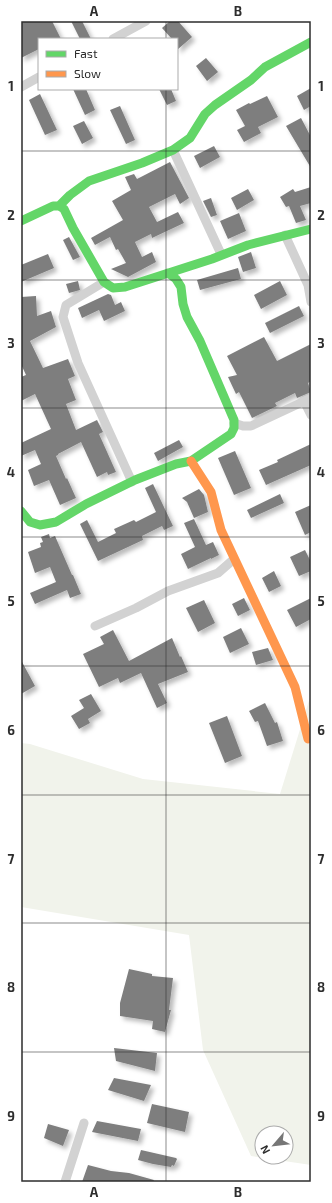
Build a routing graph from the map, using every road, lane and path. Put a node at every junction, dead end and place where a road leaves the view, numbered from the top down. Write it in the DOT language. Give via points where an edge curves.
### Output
graph roads {
  1 [pos="146,21"];
  2 [pos="115,38"];
  3 [pos="311,42"];
  4 [pos="38,77"];
  5 [pos="22,85"];
  6 [pos="172,150"];
  7 [pos="59,206"];
  8 [pos="21,221"];
  9 [pos="311,229"];
  10 [pos="285,236"];
  11 [pos="222,254"];
  12 [pos="168,273"];
  13 [pos="104,282"];
  14 [pos="311,302"];
  15 [pos="308,399"];
  16 [pos="311,415"];
  17 [pos="234,423"];
  18 [pos="191,461"];
  19 [pos="132,482"];
  20 [pos="21,511"];
  21 [pos="234,558"];
  22 [pos="95,626"];
  23 [pos="308,739"];
  24 [pos="84,1123"];
  25 [pos="66,1182"];
  1 -- 2 [label="street"];
  3 -- 6 [label="street" via="265,67 215,105 205,114 190,138"];
  4 -- 5 [label="street"];
  6 -- 7 [label="street" via="142,164 89,181"];
  6 -- 11 [label="street"];
  7 -- 8 [label="street" via="53,206"];
  7 -- 13 [label="street" via="64,209"];
  9 -- 10 [label="street"];
  10 -- 11 [label="street"];
  10 -- 14 [label="street" via="308,285"];
  11 -- 12 [label="street"];
  12 -- 13 [label="street" via="125,287 113,288"];
  12 -- 17 [label="street" via="181,287 187,317 200,341"];
  13 -- 19 [label="street" via="66,305 63,317 78,364"];
  15 -- 16 [label="street"];
  15 -- 17 [label="street" via="251,426"];
  17 -- 18 [label="street" via="231,434"];
  18 -- 19 [label="street" via="176,464"];
  18 -- 21 [label="street" via="211,492 221,530"];
  19 -- 20 [label="street" via="56,522 40,525 30,522"];
  21 -- 22 [label="street" via="218,573 168,591"];
  21 -- 23 [label="street" via="295,687"];
  24 -- 25 [label="street"];
}
